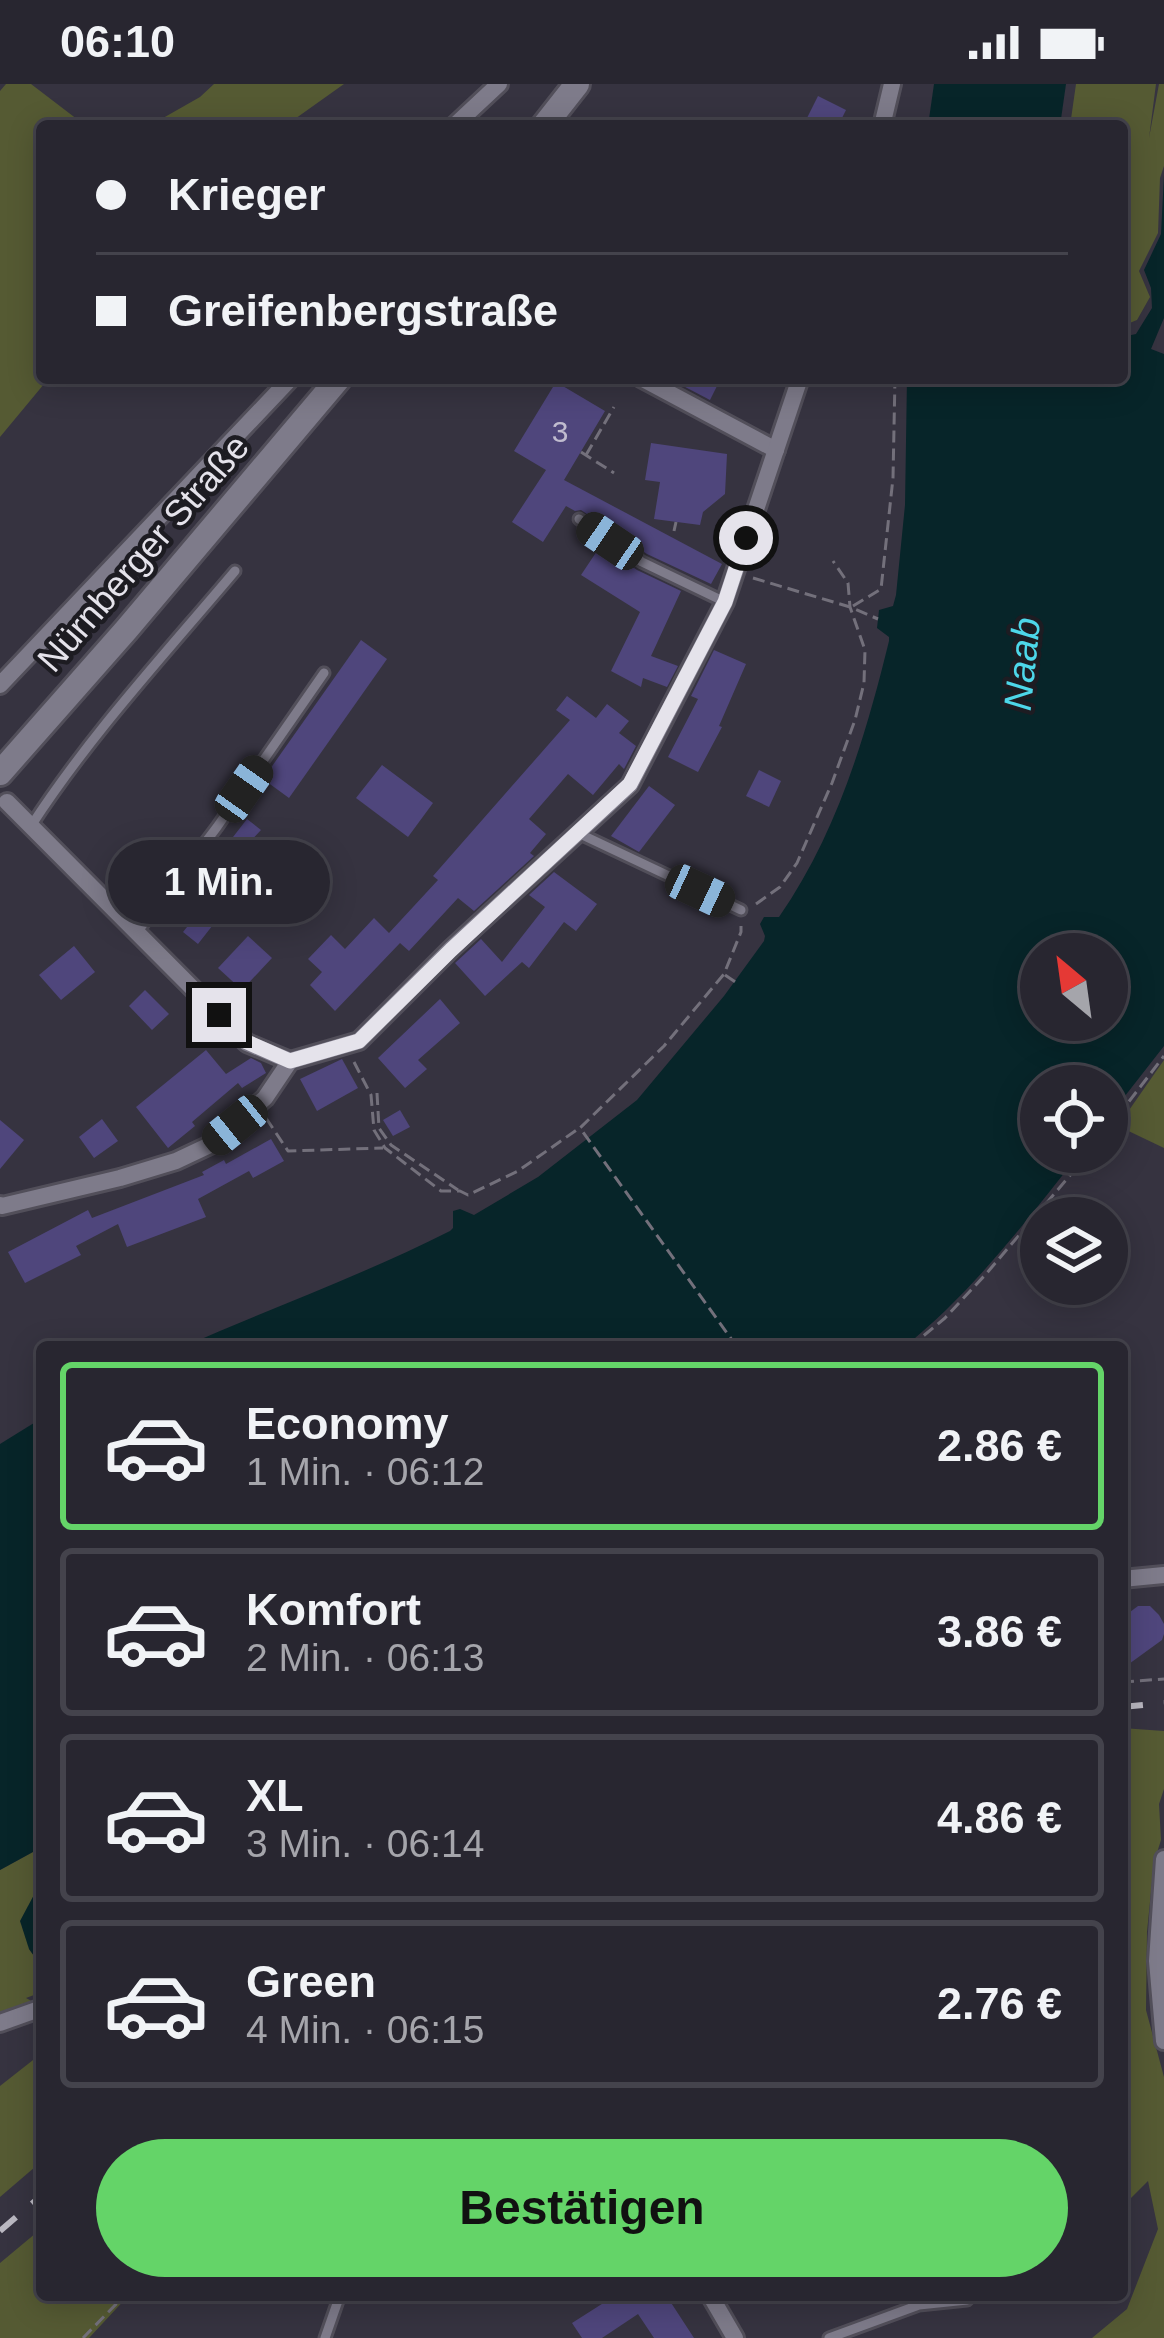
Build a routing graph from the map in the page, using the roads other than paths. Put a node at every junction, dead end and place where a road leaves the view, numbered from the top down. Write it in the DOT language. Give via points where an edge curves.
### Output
graph roads {
  1 [pos="499,84"];
  2 [pos="577,84"];
  3 [pos="892,84"];
  4 [pos="460,120"];
  5 [pos="549,120"];
  6 [pos="883,120"];
  7 [pos="285,384"];
  8 [pos="334,384"];
  9 [pos="652,384"];
  10 [pos="798,384"];
  11 [pos="776,450"];
  12 [pos="579,519"];
  13 [pos="235,571"];
  14 [pos="725,602"];
  15 [pos="323,673"];
  16 [pos="0,685"];
  17 [pos="0,773"];
  18 [pos="7,802"];
  19 [pos="31,826"];
  20 [pos="578,833"];
  21 [pos="740,910"];
  22 [pos="138,932"];
  23 [pos="290,1061"];
  24 [pos="0,1205"];
  25 [pos="1164,1576"];
  26 [pos="1128,1579"];
  27 [pos="1164,1858"];
  28 [pos="36,2010"];
  29 [pos="0,2024"];
  30 [pos="1164,2041"];
  31 [pos="338,2301"];
  32 [pos="713,2301"];
  33 [pos="959,2301"];
  34 [pos="325,2338"];
  35 [pos="735,2338"];
  36 [pos="829,2338"];
  1 -- 4 [label="street"];
  2 -- 5 [label="main road"];
  3 -- 6 [label="street"];
  7 -- 16 [label="street"];
  8 -- 17 [label="main road, Nürnberger Straße"];
  9 -- 11 [label="street"];
  10 -- 11 [label="street"];
  11 -- 14 [label="street"];
  12 -- 14 [label="lane" via="642,562"];
  13 -- 19 [label="lane"];
  14 -- 20 [label="street" via="630,784"];
  15 -- 22 [label="lane"];
  18 -- 19 [label="street"];
  19 -- 22 [label="street"];
  20 -- 21 [label="lane"];
  20 -- 23 [label="street" via="359,1041"];
  22 -- 23 [label="street" via="247,1042"];
  23 -- 24 [label="street" via="258,1106 212,1144 120,1178"];
  25 -- 26 [label="street"];
  27 -- 30 [label="street" via="1157,1961"];
  28 -- 29 [label="street"];
  31 -- 34 [label="lane"];
  32 -- 35 [label="street"];
  33 -- 36 [label="lane" via="919,2306"];
}
